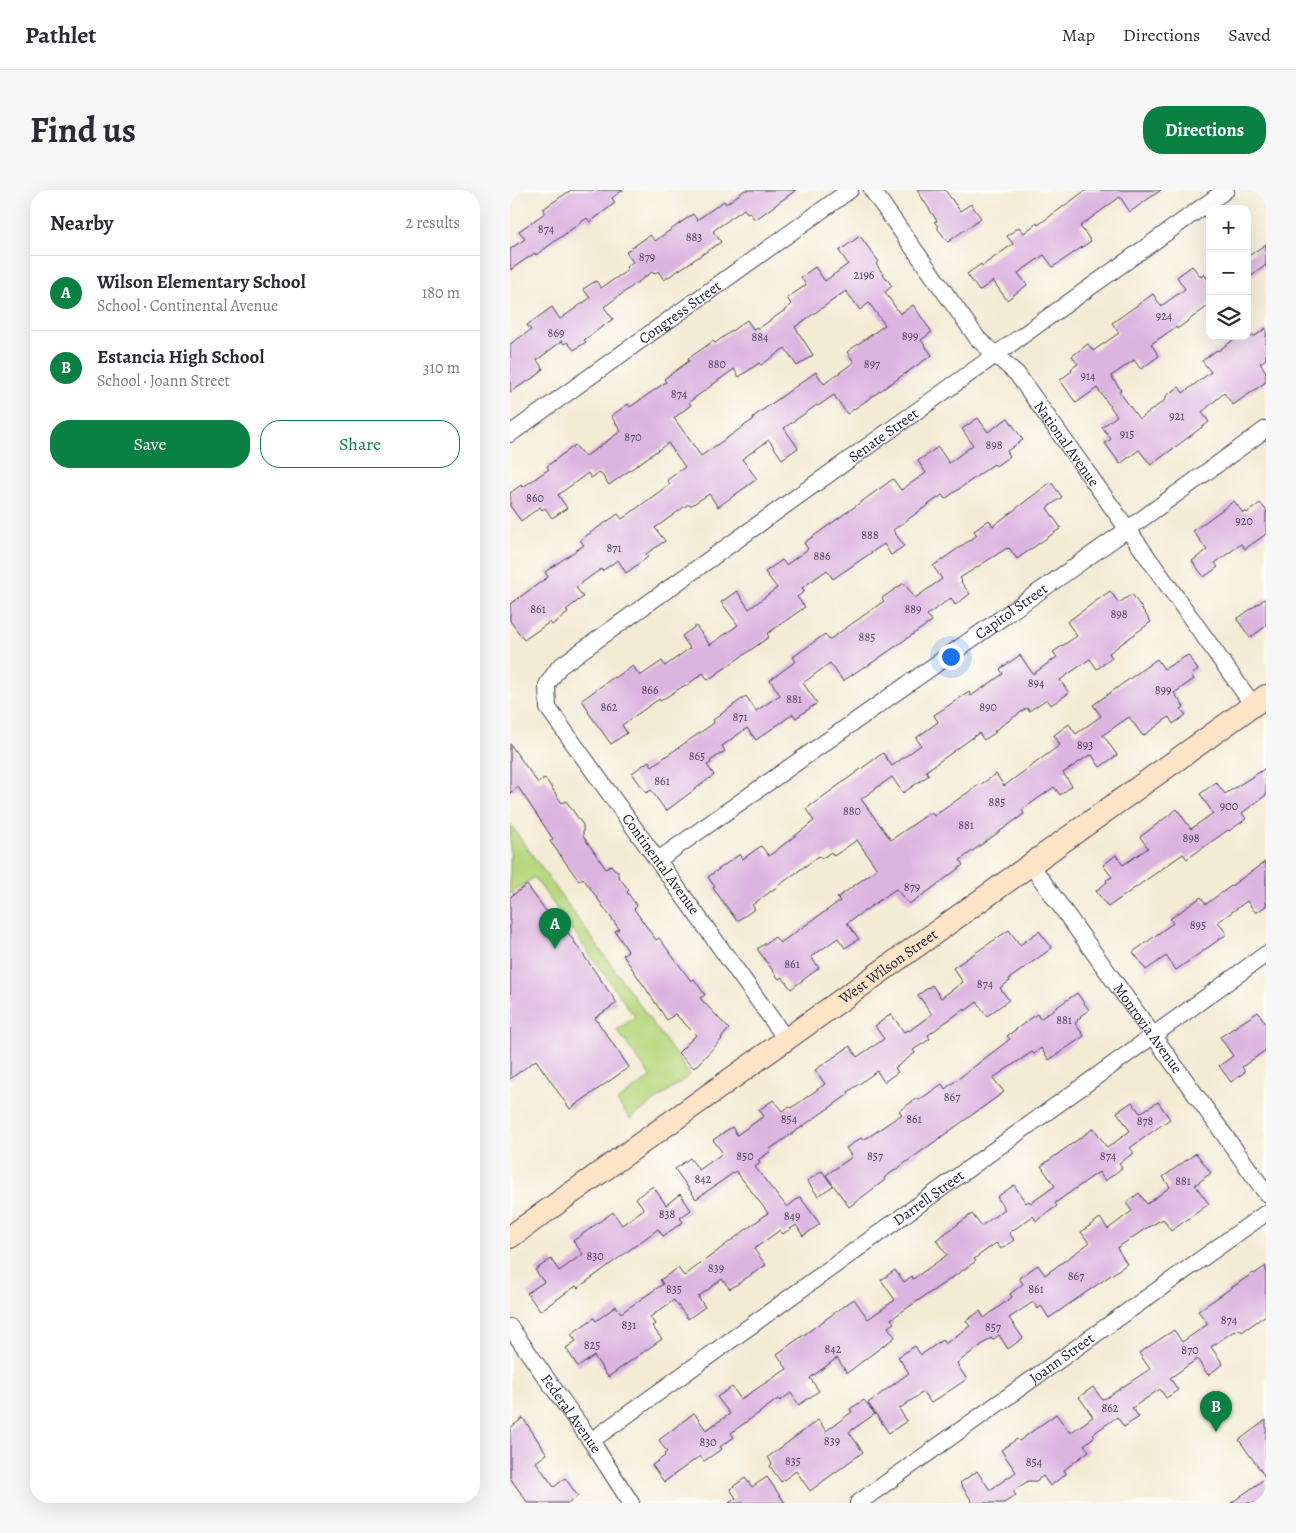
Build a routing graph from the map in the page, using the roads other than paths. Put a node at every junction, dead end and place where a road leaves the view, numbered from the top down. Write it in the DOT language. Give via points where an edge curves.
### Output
graph roads {
  1 [pos="850,190"];
  2 [pos="872,190"];
  3 [pos="1226,190"];
  4 [pos="996,355"];
  5 [pos="1266,430"];
  6 [pos="510,434"];
  7 [pos="1128,529"];
  8 [pos="547,685"];
  9 [pos="1259,701"];
  10 [pos="658,860"];
  11 [pos="1031,865"];
  12 [pos="1266,954"];
  13 [pos="1154,1035"];
  14 [pos="786,1039"];
  15 [pos="1266,1193"];
  16 [pos="1266,1213"];
  17 [pos="510,1238"];
  18 [pos="510,1327"];
  19 [pos="591,1441"];
  20 [pos="631,1503"];
  21 [pos="858,1503"];
  1 -- 6 [label="street, Congress Street"];
  2 -- 4 [label="street, National Avenue" via="978,338"];
  3 -- 4 [label="street, Senate Street"];
  4 -- 7 [label="street, National Avenue" via="1017,374"];
  4 -- 8 [label="street, Senate Street" via="559,667"];
  5 -- 7 [label="street, Capitol Street"];
  7 -- 9 [label="street, National Avenue"];
  7 -- 10 [label="street, Capitol Street"];
  8 -- 10 [label="street, Continental Avenue" via="548,708"];
  9 -- 11 [label="street, West Wilson Street"];
  10 -- 14 [label="street, Continental Avenue"];
  11 -- 13 [label="street, Monrovia Avenue"];
  11 -- 14 [label="street, West Wilson Street"];
  12 -- 13 [label="street, Darrell Street"];
  13 -- 15 [label="street, Monrovia Avenue"];
  13 -- 19 [label="street, Darrell Street"];
  14 -- 17 [label="street, West Wilson Street"];
  16 -- 21 [label="street, Joann Street"];
  18 -- 19 [label="street, Federal Avenue"];
  19 -- 20 [label="street, Federal Avenue"];
}
